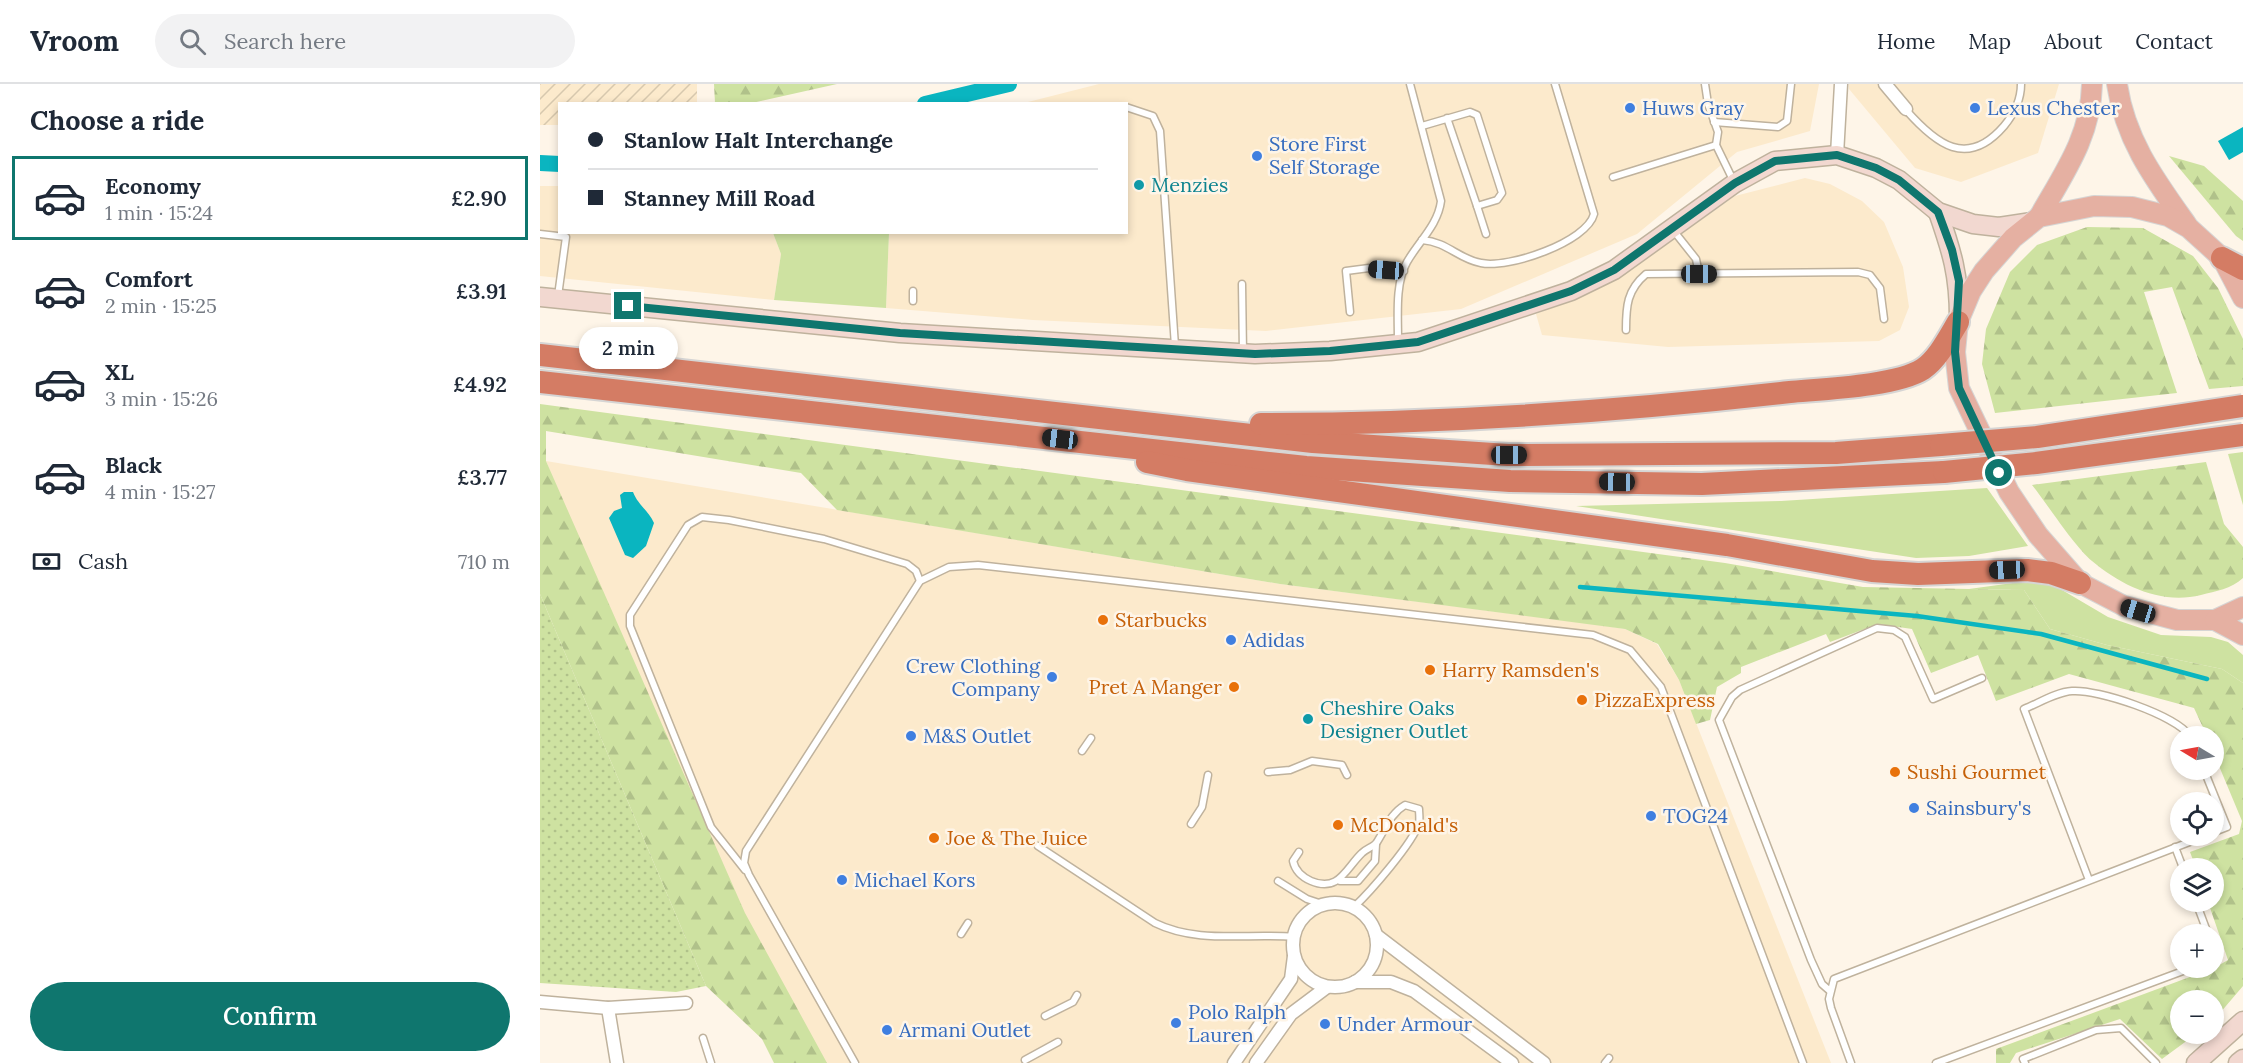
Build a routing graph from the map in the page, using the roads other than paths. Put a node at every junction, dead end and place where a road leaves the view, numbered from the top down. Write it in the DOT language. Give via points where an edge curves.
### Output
graph roads {
  1 [pos="1410,84"];
  2 [pos="1555,84"];
  3 [pos="1705,84"];
  4 [pos="1791,84"];
  5 [pos="1841,84"];
  6 [pos="1885,84"];
  7 [pos="2021,84"];
  8 [pos="2092,84"];
  9 [pos="2117,84"];
  10 [pos="1128,108"];
  11 [pos="1905,109"];
  12 [pos="1447,118"];
  13 [pos="1714,122"];
  14 [pos="1422,126"];
  15 [pos="1716,145"];
  16 [pos="1837,155"];
  17 [pos="1613,177"];
  18 [pos="1735,183"];
  19 [pos="1477,206"];
  20 [pos="1938,212"];
  21 [pos="2036,220"];
  22 [pos="2189,228"];
  23 [pos="1672,230"];
  24 [pos="540,234"];
  25 [pos="1486,234"];
  26 [pos="1422,240"];
  27 [pos="2222,258"];
  28 [pos="2243,269"];
  29 [pos="1404,271"];
  30 [pos="1699,274"];
  31 [pos="1242,284"];
  32 [pos="913,291"];
  33 [pos="549,298"];
  34 [pos="2243,298"];
  35 [pos="913,301"];
  36 [pos="1350,312"];
  37 [pos="1884,319"];
  38 [pos="1958,320"];
  39 [pos="1626,330"];
  40 [pos="1398,344"];
  41 [pos="1176,349"];
  42 [pos="1243,353"];
  43 [pos="540,355"];
  44 [pos="540,382"];
  45 [pos="2243,406"];
  46 [pos="1168,424"];
  47 [pos="1016,434"];
  48 [pos="2243,435"];
  49 [pos="920,581"];
  50 [pos="2080,583"];
  51 [pos="2243,607"];
  52 [pos="2215,620"];
  53 [pos="2243,635"];
  54 [pos="1982,678"];
  55 [pos="2179,726"];
  56 [pos="1091,738"];
  57 [pos="1082,751"];
  58 [pos="1268,772"];
  59 [pos="1208,775"];
  60 [pos="1347,775"];
  61 [pos="1191,824"];
  62 [pos="1376,844"];
  63 [pos="1038,846"];
  64 [pos="2175,847"];
  65 [pos="1299,852"];
  66 [pos="2179,858"];
  67 [pos="749,875"];
  68 [pos="2089,880"];
  69 [pos="1340,881"];
  70 [pos="1278,882"];
  71 [pos="1325,905"];
  72 [pos="1354,908"];
  73 [pos="968,923"];
  74 [pos="961,934"];
  75 [pos="1376,935"];
  76 [pos="1294,937"];
  77 [pos="1294,955"];
  78 [pos="2170,976"];
  79 [pos="1355,982"];
  80 [pos="1327,987"];
  81 [pos="1830,992"];
  82 [pos="1077,995"];
  83 [pos="540,1002"];
  84 [pos="686,1003"];
  85 [pos="608,1008"];
  86 [pos="1045,1016"];
  87 [pos="2243,1021"];
  88 [pos="703,1038"];
  89 [pos="1058,1042"];
  90 [pos="1034,1055"];
  91 [pos="1501,1059"];
  92 [pos="2243,1059"];
  93 [pos="1025,1060"];
  94 [pos="617,1063"];
  95 [pos="711,1063"];
  96 [pos="855,1063"];
  97 [pos="1038,1063"];
  98 [pos="1234,1063"];
  99 [pos="1256,1063"];
  100 [pos="1512,1063"];
  101 [pos="1544,1063"];
  102 [pos="1803,1063"];
  103 [pos="1851,1063"];
  104 [pos="1936,1063"];
  105 [pos="2025,1063"];
  106 [pos="2156,1063"];
  107 [pos="2196,1063"];
  108 [pos="2238,1063"];
  1 -- 14 [label="lane"];
  2 -- 26 [label="lane" via="1594,214 1587,229 1550,248 1500,264 1481,263 1442,243"];
  3 -- 13 [label="lane"];
  4 -- 13 [label="lane" via="1787,121 1778,128"];
  5 -- 16 [label="street"];
  6 -- 11 [label="street"];
  7 -- 11 [label="lane" via="2014,114 1993,138 1973,149 1949,146 1927,134"];
  8 -- 21 [label="main road" via="2084,135"];
  9 -- 22 [label="main road" via="2129,133 2148,171"];
  10 -- 41 [label="lane" via="1153,116 1161,131"];
  12 -- 14 [label="lane"];
  12 -- 19 [label="lane"];
  12 -- 19 [label="lane" via="1470,112 1477,115 1502,193 1497,200"];
  13 -- 15 [label="lane" via="1718,132"];
  14 -- 26 [label="lane" via="1441,201 1439,213"];
  15 -- 17 [label="lane"];
  15 -- 18 [label="lane"];
  16 -- 18 [label="street" via="1775,161"];
  16 -- 20 [label="street" via="1899,180"];
  18 -- 23 [label="street"];
  19 -- 25 [label="lane"];
  20 -- 21 [label="street" via="1973,224 1999,227"];
  20 -- 38 [label="street" via="1959,281"];
  21 -- 22 [label="main road" via="2094,206 2132,207 2168,216"];
  21 -- 38 [label="main road" via="2013,238 1984,271"];
  22 -- 27 [label="main road"];
  23 -- 30 [label="lane" via="1696,259"];
  23 -- 40 [label="street" via="1614,270 1571,291 1418,342"];
  24 -- 33 [label="lane" via="566,237"];
  26 -- 29 [label="lane"];
  27 -- 28 [label="highway"];
  27 -- 34 [label="main road"];
  29 -- 36 [label="lane" via="1346,271"];
  29 -- 40 [label="lane" via="1398,305"];
  30 -- 37 [label="lane" via="1870,274 1880,288"];
  30 -- 39 [label="lane" via="1646,274 1633,284 1626,303"];
  31 -- 42 [label="lane"];
  32 -- 35 [label="lane"];
  33 -- 41 [label="street" via="900,333"];
  38 -- 46 [label="highway" via="1941,349 1923,369 1884,382 1471,420"];
  38 -- 50 [label="main road" via="1955,352 1959,388 1989,454 2038,535"];
  40 -- 42 [label="street" via="1330,351"];
  41 -- 42 [label="street"];
  43 -- 46 [label="highway"];
  44 -- 47 [label="highway"];
  45 -- 46 [label="highway, bridge" via="2037,437 1836,453 1509,455 1313,442"];
  47 -- 48 [label="highway, bridge" via="1306,467 1510,481 1702,484 1944,472"];
  47 -- 50 [label="highway" via="1187,470 1727,545 1872,571 1918,574 2027,570"];
  49 -- 67 [label="lane" via="746,851 744,864"];
  49 -- 67 [label="lane" via="907,564 824,539 702,517 688,525 630,615 630,627 711,827"];
  49 -- 102 [label="lane" via="949,567 978,565 1593,635 1630,650 1661,687"];
  50 -- 52 [label="main road" via="2124,606 2153,615 2176,620"];
  51 -- 52 [label="main road"];
  52 -- 53 [label="main road"];
  54 -- 81 [label="lane" via="1933,699 1905,637 1877,628 1740,690 1719,720 1811,960"];
  55 -- 68 [label="lane" via="2135,705 2079,692 2065,692 2024,709"];
  56 -- 57 [label="lane"];
  58 -- 60 [label="lane" via="1290,770 1312,761 1342,765"];
  59 -- 61 [label="lane" via="1202,807"];
  62 -- 69 [label="lane" via="1363,852"];
  62 -- 69 [label="lane" via="1375,861 1358,881"];
  62 -- 72 [label="lane" via="1397,810 1405,805 1419,809 1419,823 1386,874"];
  63 -- 76 [label="lane" via="1173,932 1195,936"];
  64 -- 66 [label="lane"];
  64 -- 68 [label="lane"];
  65 -- 69 [label="lane" via="1293,861 1294,868 1304,877 1327,884"];
  67 -- 96 [label="lane"];
  68 -- 81 [label="lane" via="1840,975 1834,979"];
  70 -- 71 [label="lane"];
  71 -- 72 [label="street"];
  71 -- 76 [label="street" via="1307,914"];
  72 -- 75 [label="street" via="1368,919"];
  73 -- 74 [label="lane"];
  75 -- 79 [label="street" via="1376,956 1370,969"];
  75 -- 101 [label="street"];
  76 -- 77 [label="street"];
  77 -- 80 [label="street" via="1303,973"];
  77 -- 98 [label="street" via="1291,979"];
  78 -- 104 [label="lane"];
  79 -- 80 [label="street"];
  79 -- 91 [label="street" via="1391,982 1414,991"];
  80 -- 99 [label="street" via="1291,1014"];
  81 -- 103 [label="lane" via="1831,1008"];
  82 -- 86 [label="lane" via="1073,1002"];
  83 -- 85 [label="street"];
  84 -- 85 [label="street"];
  85 -- 94 [label="street"];
  87 -- 107 [label="street"];
  88 -- 95 [label="lane"];
  89 -- 90 [label="lane"];
  90 -- 93 [label="lane"];
  90 -- 97 [label="lane"];
  91 -- 100 [label="street"];
  92 -- 108 [label="street"];
  105 -- 106 [label="lane" via="2023,1059 2096,1030 2121,1028"];
}
